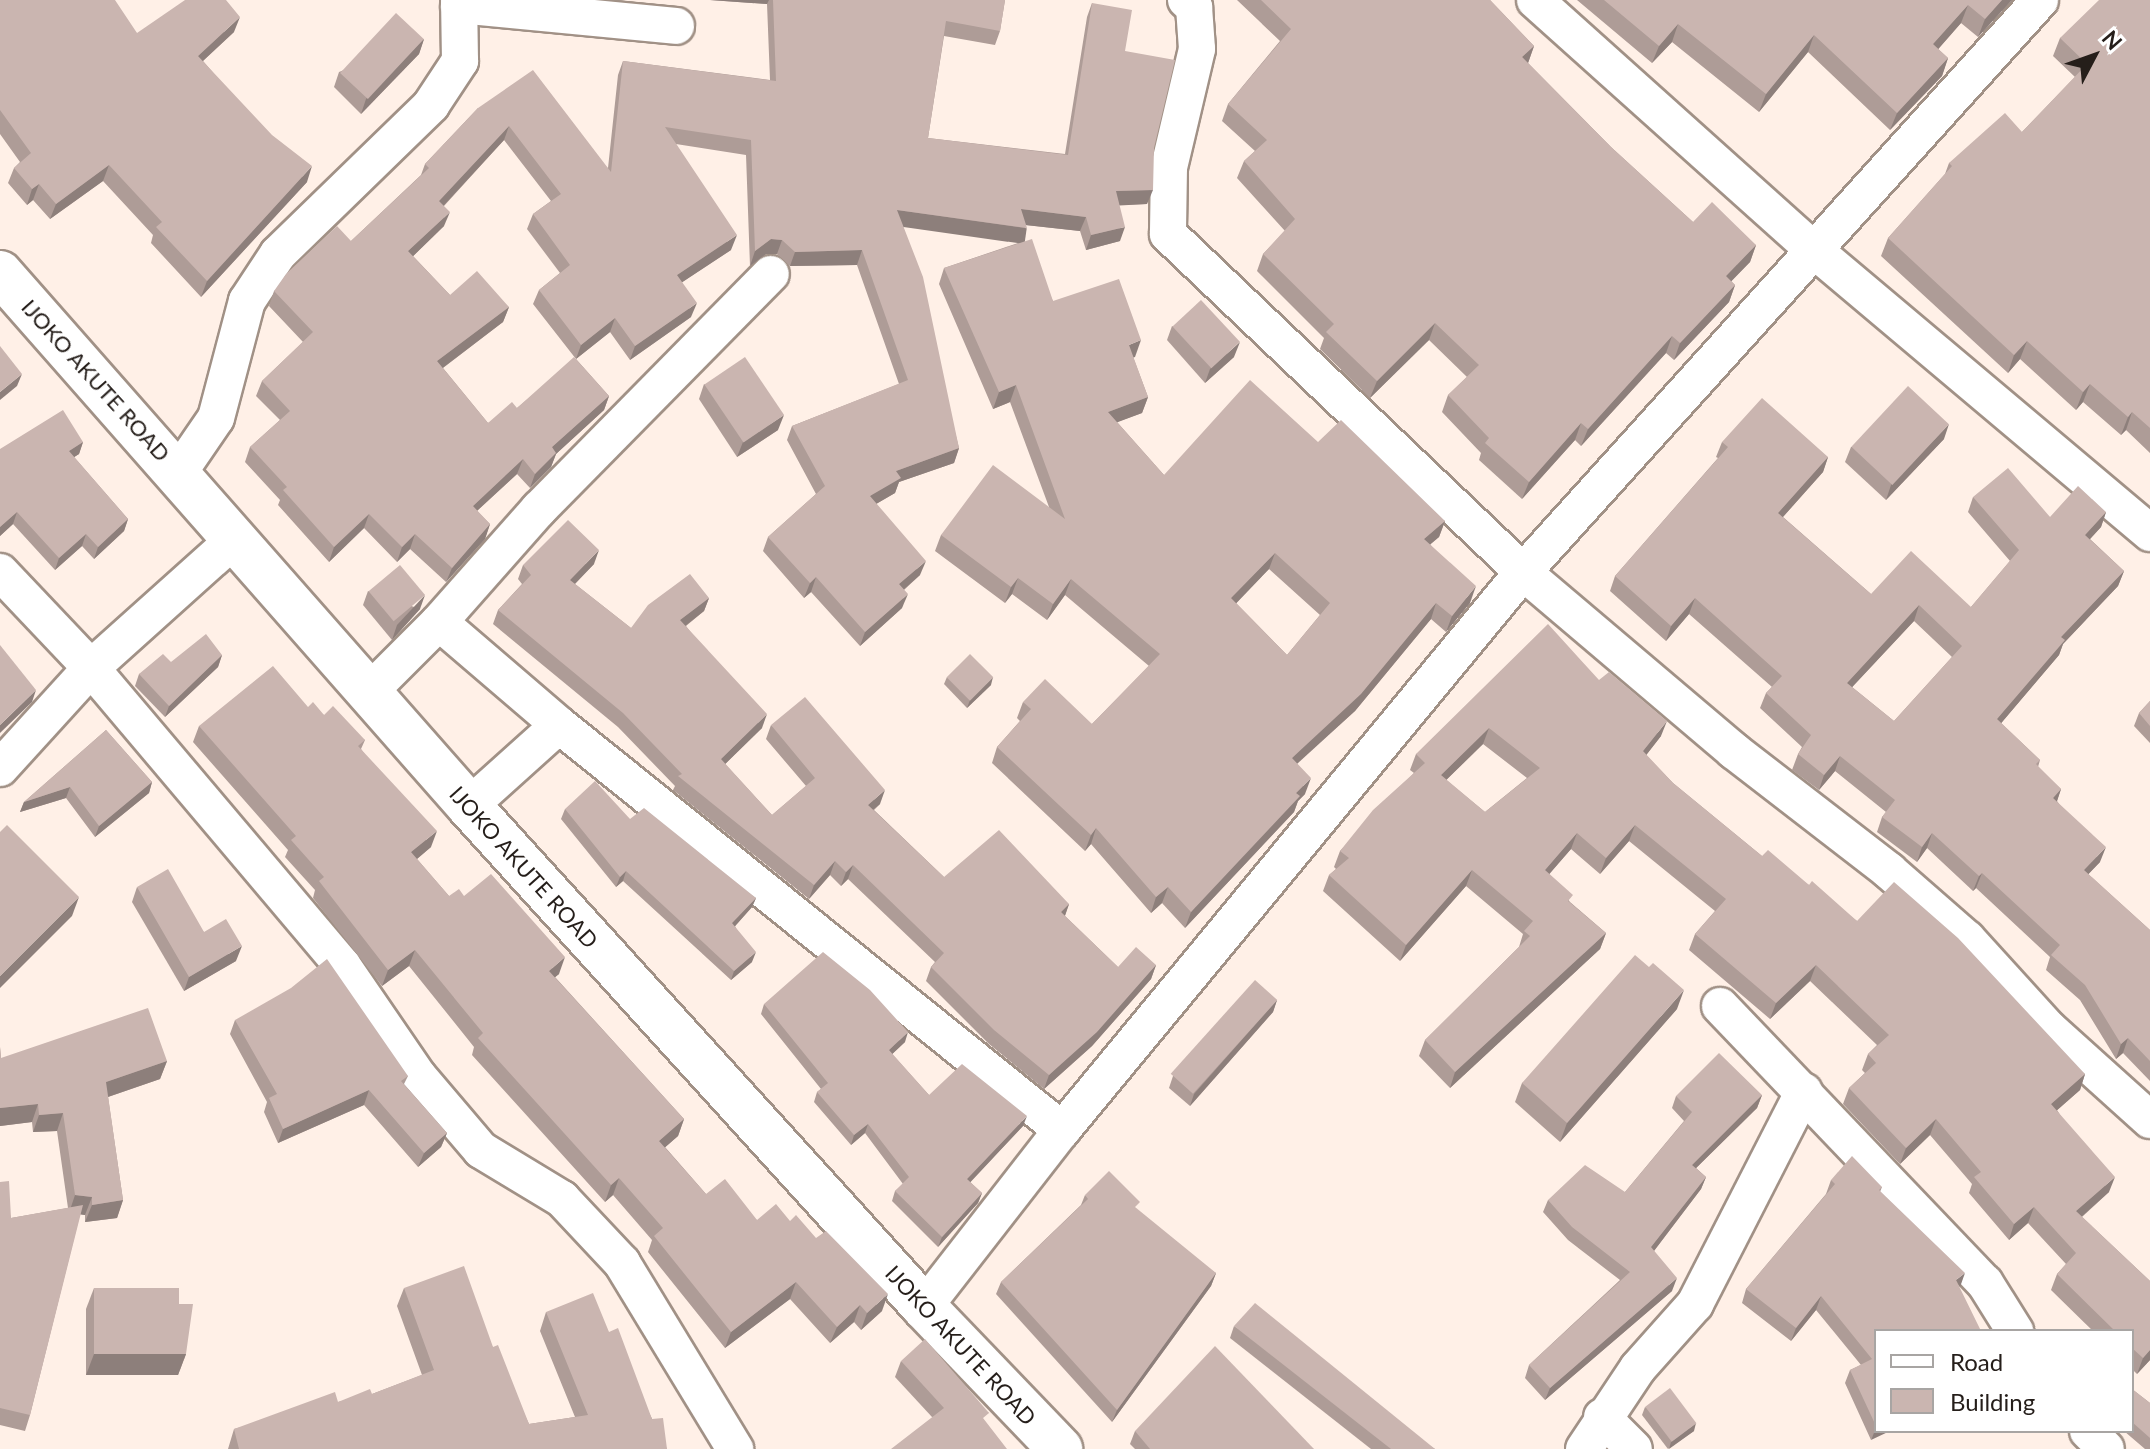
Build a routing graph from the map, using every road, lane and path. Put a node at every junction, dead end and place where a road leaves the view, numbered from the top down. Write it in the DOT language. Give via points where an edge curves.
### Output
graph roads {
  1 [pos="1186,0"];
  2 [pos="1535,0"];
  3 [pos="2040,0"];
  4 [pos="459,2"];
  5 [pos="676,26"];
  6 [pos="1813,249"];
  7 [pos="0,273"];
  8 [pos="771,274"];
  9 [pos="179,472"];
  10 [pos="2150,533"];
  11 [pos="236,538"];
  12 [pos="0,572"];
  13 [pos="1523,572"];
  14 [pos="439,622"];
  15 [pos="91,668"];
  16 [pos="369,692"];
  17 [pos="559,725"];
  18 [pos="0,768"];
  19 [pos="469,806"];
  20 [pos="1720,1006"];
  21 [pos="1804,1091"];
  22 [pos="2150,1120"];
  23 [pos="1062,1130"];
  24 [pos="924,1307"];
  25 [pos="2014,1329"];
  26 [pos="1602,1417"];
  27 [pos="2090,1433"];
  28 [pos="735,1449"];
  29 [pos="1060,1449"];
  30 [pos="1584,1449"];
  31 [pos="1634,1449"];
  32 [pos="2106,1449"];
  1 -- 13 [label="street" via="1194,7 1197,49 1169,167 1168,234"];
  2 -- 6 [label="street"];
  3 -- 6 [label="street"];
  4 -- 5 [label="street"];
  4 -- 9 [label="street" via="460,61 431,105 278,254 247,301 216,418"];
  6 -- 10 [label="street"];
  6 -- 13 [label="street"];
  7 -- 9 [label="main road, IJOKO AKUTE ROAD"];
  8 -- 14 [label="street" via="550,498"];
  9 -- 11 [label="main road, IJOKO AKUTE ROAD"];
  11 -- 15 [label="street"];
  11 -- 16 [label="main road, IJOKO AKUTE ROAD"];
  12 -- 15 [label="street"];
  13 -- 22 [label="street" via="1967,939 2049,1029"];
  13 -- 23 [label="street"];
  14 -- 16 [label="street"];
  14 -- 17 [label="street"];
  15 -- 18 [label="street"];
  15 -- 28 [label="street" via="342,965 418,1076 481,1150 562,1199 622,1263"];
  16 -- 19 [label="main road, IJOKO AKUTE ROAD"];
  17 -- 19 [label="street"];
  17 -- 23 [label="street"];
  19 -- 24 [label="main road, IJOKO AKUTE ROAD"];
  20 -- 21 [label="street"];
  21 -- 25 [label="street" via="1985,1283"];
  21 -- 26 [label="street" via="1695,1304"];
  23 -- 24 [label="street"];
  24 -- 29 [label="main road, IJOKO AKUTE ROAD"];
  26 -- 30 [label="street"];
  26 -- 31 [label="street"];
  27 -- 32 [label="street"];
}
